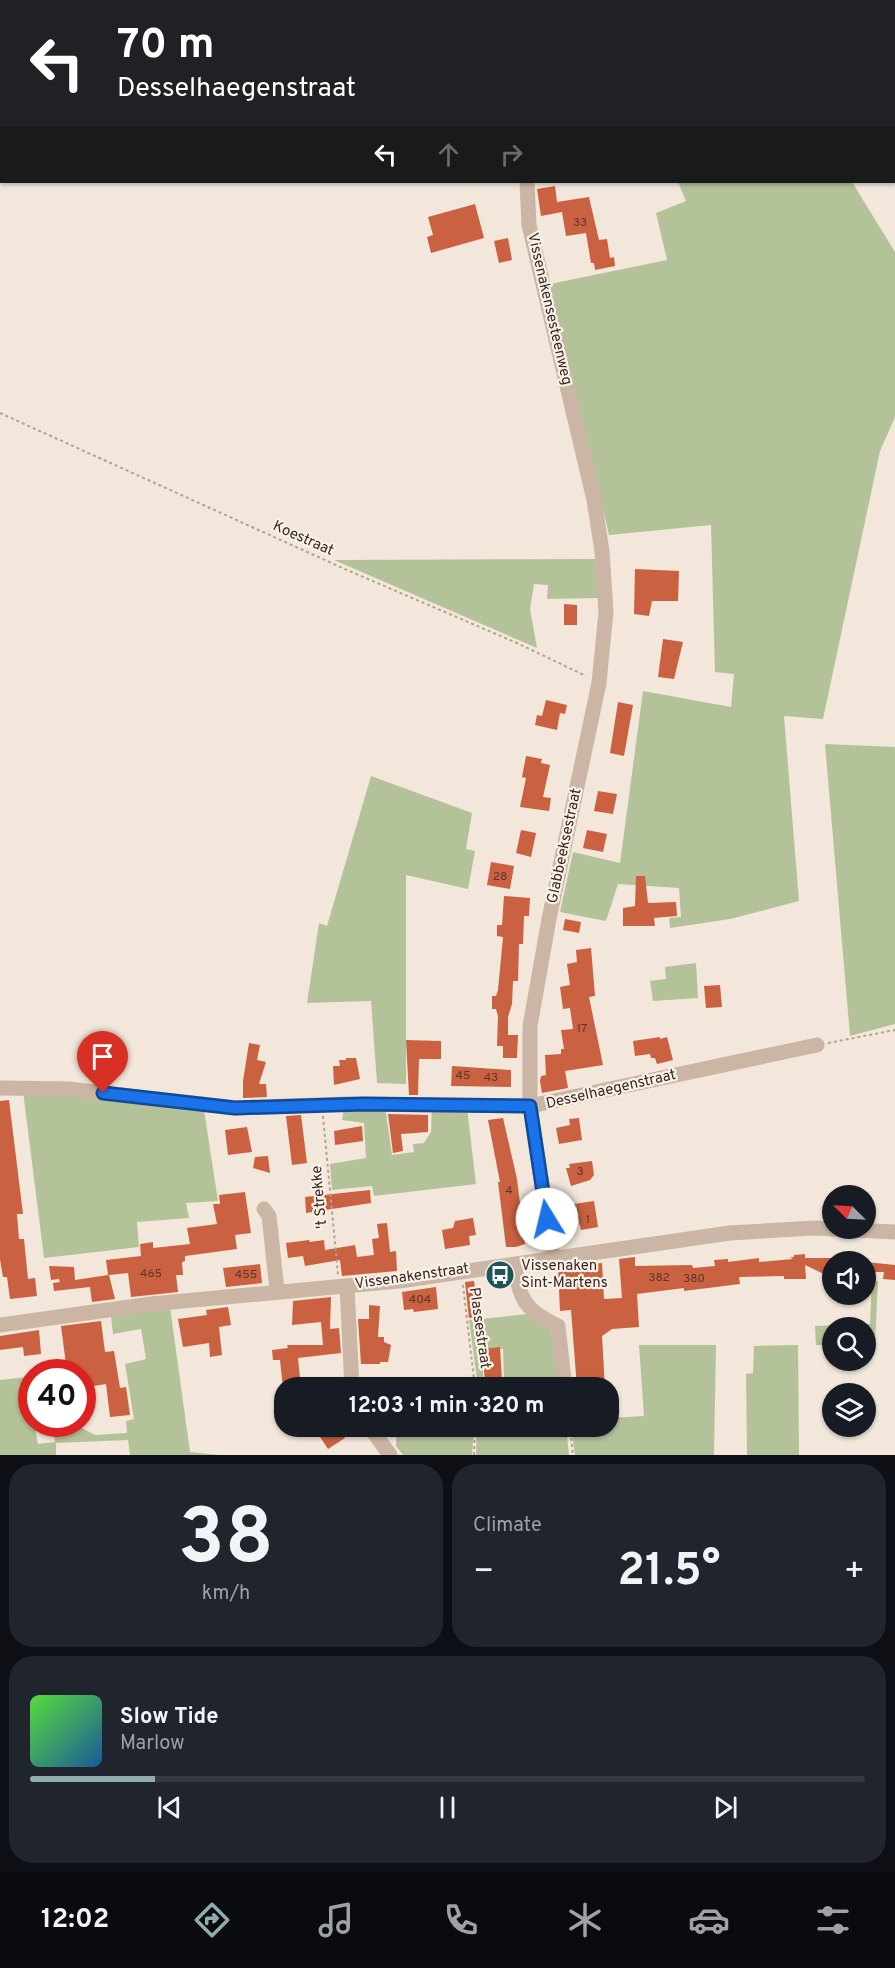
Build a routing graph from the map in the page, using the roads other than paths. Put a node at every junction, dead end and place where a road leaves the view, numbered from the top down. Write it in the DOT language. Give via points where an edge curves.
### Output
graph roads {
  1 [pos="527,183"];
  2 [pos="578,436"];
  3 [pos="817,1045"];
  4 [pos="0,1088"];
  5 [pos="530,1106"];
  6 [pos="264,1209"];
  7 [pos="895,1232"];
  8 [pos="553,1257"];
  9 [pos="515,1264"];
  10 [pos="343,1286"];
  11 [pos="277,1290"];
  12 [pos="0,1325"];
  13 [pos="351,1377"];
  14 [pos="564,1377"];
  15 [pos="377,1437"];
  16 [pos="390,1455"];
  1 -- 2 [label="street, Vissenakensesteenweg" via="529,225"];
  2 -- 5 [label="street, Glabbeeksestraat" via="600,535 605,580 604,644 534,998 528,1055"];
  3 -- 5 [label="street, Desselhaegenstraat"];
  4 -- 5 [label="street, Desselhaegenstraat" via="69,1089 235,1108"];
  5 -- 8 [label="street, Glabbeeksestraat"];
  6 -- 11 [label="street" via="269,1216"];
  7 -- 8 [label="street, Vissenakenstraat" via="770,1229"];
  8 -- 9 [label="street, Vissenakenstraat"];
  9 -- 10 [label="street, Vissenakenstraat"];
  9 -- 14 [label="street" via="522,1300 544,1320 558,1326"];
  10 -- 11 [label="street, Vissenakenstraat"];
  10 -- 13 [label="street"];
  11 -- 12 [label="street, Vissenakenstraat"];
  15 -- 16 [label="street"];
}
